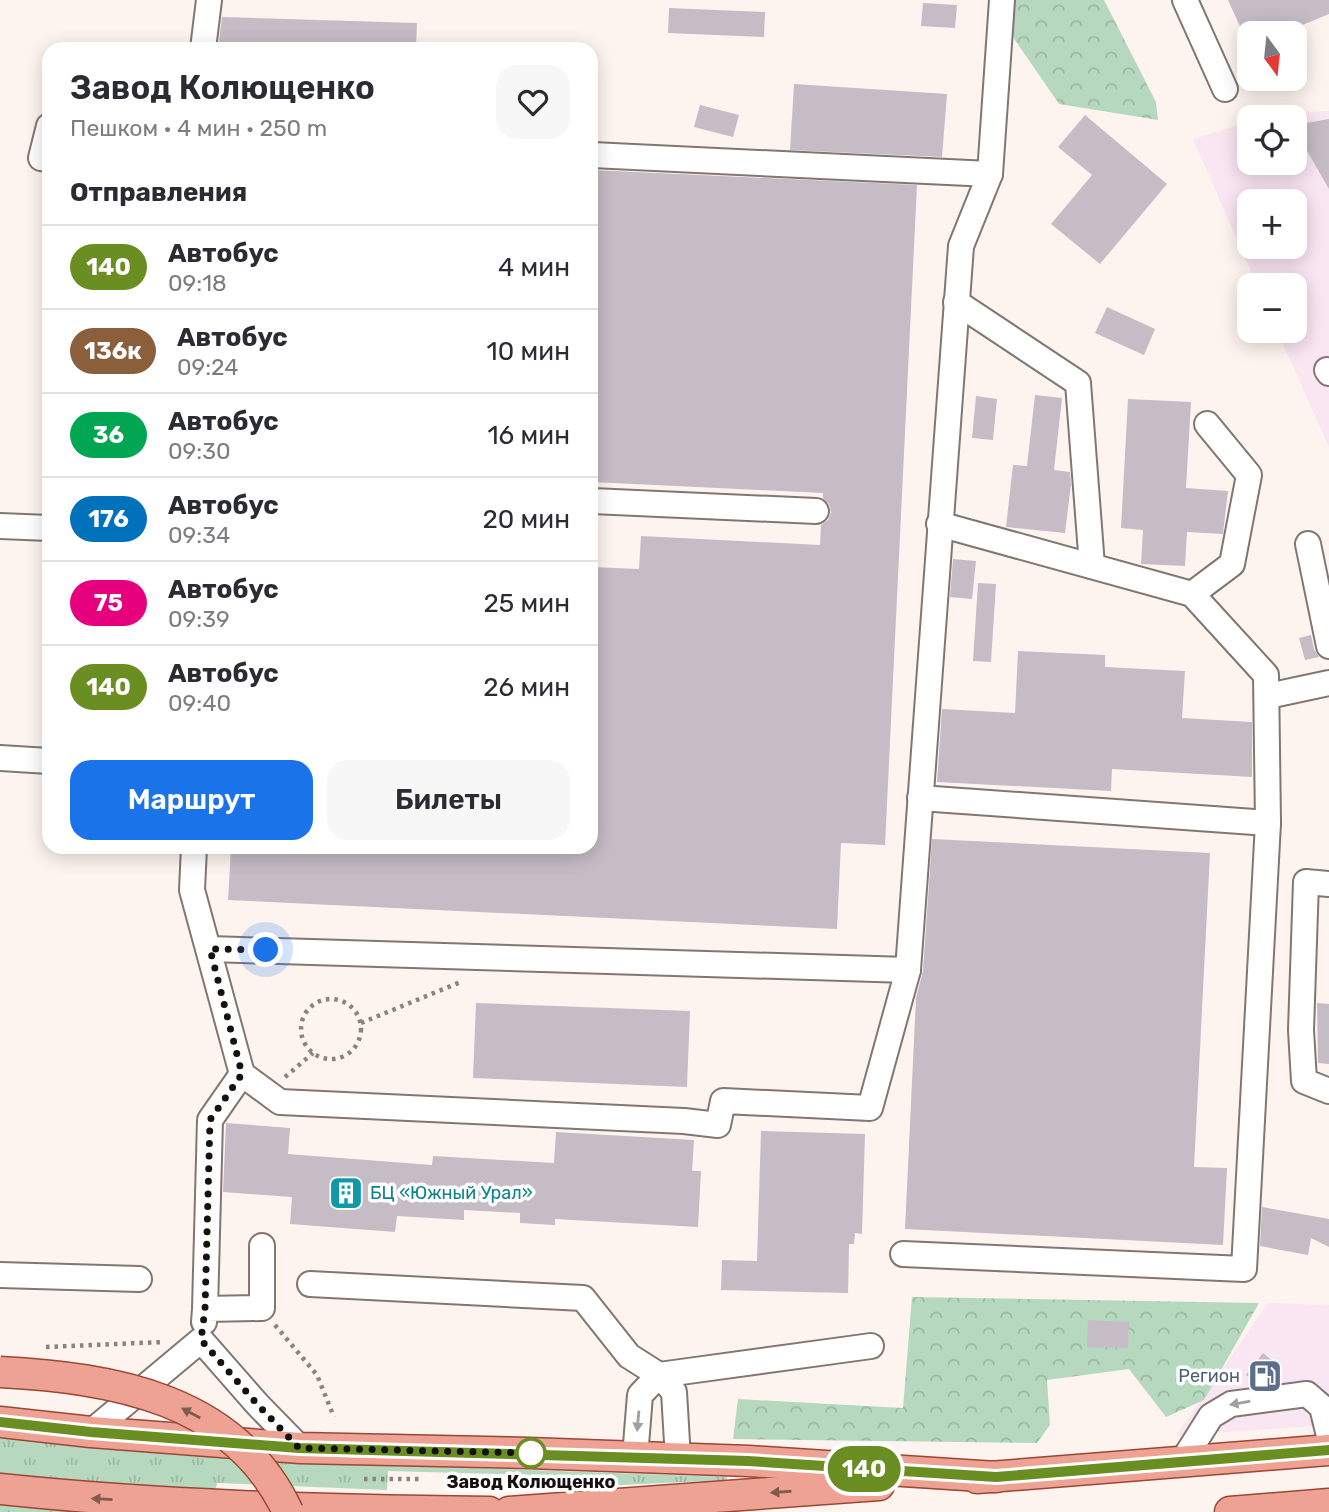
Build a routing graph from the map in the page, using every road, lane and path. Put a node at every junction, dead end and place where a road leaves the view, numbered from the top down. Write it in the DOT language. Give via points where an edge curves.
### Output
graph roads {
  1 [pos="208,0"];
  2 [pos="1002,0"];
  3 [pos="1185,0"];
  4 [pos="204,42"];
  5 [pos="1225,89"];
  6 [pos="598,155"];
  7 [pos="990,174"];
  8 [pos="956,302"];
  9 [pos="1207,424"];
  10 [pos="598,501"];
  11 [pos="816,511"];
  12 [pos="939,524"];
  13 [pos="0,526"];
  14 [pos="42,528"];
  15 [pos="1308,544"];
  16 [pos="1092,566"];
  17 [pos="1192,594"];
  18 [pos="1329,646"];
  19 [pos="1329,682"];
  20 [pos="1268,696"];
  21 [pos="0,758"];
  22 [pos="42,761"];
  23 [pos="919,798"];
  24 [pos="1268,824"];
  25 [pos="194,854"];
  26 [pos="1329,884"];
  27 [pos="210,949"];
  28 [pos="908,970"];
  29 [pos="463,980"];
  30 [pos="361,1023"];
  31 [pos="313,1053"];
  32 [pos="242,1074"];
  33 [pos="1329,1091"];
  34 [pos="267,1092"];
  35 [pos="262,1246"];
  36 [pos="903,1254"];
  37 [pos="0,1275"];
  38 [pos="139,1279"];
  39 [pos="310,1284"];
  40 [pos="262,1308"];
  41 [pos="205,1309"];
  42 [pos="201,1340"];
  43 [pos="872,1346"];
  44 [pos="39,1348"];
  45 [pos="0,1372"];
  46 [pos="659,1376"];
  47 [pos="334,1418"];
  48 [pos="0,1422"];
  49 [pos="91,1432"];
  50 [pos="1329,1436"];
  51 [pos="299,1448"];
  52 [pos="1329,1450"];
  53 [pos="635,1457"];
  54 [pos="678,1459"];
  55 [pos="1182,1462"];
  56 [pos="996,1477"];
  57 [pos="364,1479"];
  58 [pos="420,1479"];
  59 [pos="0,1489"];
  60 [pos="1329,1504"];
  61 [pos="288,1512"];
  62 [pos="489,1512"];
  63 [pos="509,1512"];
  64 [pos="1230,1512"];
  1 -- 4 [label="lane"];
  2 -- 7 [label="lane"];
  3 -- 5 [label="lane"];
  6 -- 7 [label="lane"];
  7 -- 8 [label="lane" via="961,246"];
  8 -- 12 [label="lane"];
  8 -- 16 [label="lane" via="1078,383"];
  9 -- 17 [label="lane" via="1249,475 1232,564"];
  10 -- 11 [label="lane"];
  12 -- 16 [label="lane"];
  12 -- 23 [label="lane"];
  13 -- 14 [label="lane"];
  15 -- 18 [label="lane"];
  16 -- 17 [label="lane"];
  17 -- 20 [label="lane" via="1266,674"];
  19 -- 20 [label="lane"];
  20 -- 24 [label="lane"];
  21 -- 22 [label="lane"];
  23 -- 24 [label="lane"];
  23 -- 28 [label="lane"];
  24 -- 36 [label="lane" via="1244,1269"];
  25 -- 27 [label="lane" via="192,890"];
  26 -- 33 [label="lane" via="1306,882 1301,1030 1304,1081"];
  27 -- 28 [label="lane"];
  27 -- 32 [label="lane"];
  28 -- 34 [label="lane" via="870,1108 723,1101 718,1125 279,1102"];
  29 -- 30 [label="path"];
  30 -- 31 [label="path" via="358,1043 342,1057"];
  30 -- 31 [label="path" via="344,1002 316,1003 302,1026"];
  31 -- 34 [label="path"];
  32 -- 34 [label="lane"];
  32 -- 41 [label="lane" via="210,1120"];
  35 -- 40 [label="lane"];
  37 -- 38 [label="lane"];
  39 -- 46 [label="lane" via="583,1298 629,1356"];
  40 -- 41 [label="lane"];
  40 -- 47 [label="path" via="317,1375"];
  41 -- 42 [label="lane"];
  42 -- 44 [label="path"];
  42 -- 49 [label="lane"];
  42 -- 51 [label="lane"];
  43 -- 46 [label="lane"];
  61 -- 45 [label="main road, one-way, bridge" via="269,1476 248,1453 187,1410 111,1384"];
  46 -- 53 [label="lane, one-way" via="640,1395"];
  46 -- 54 [label="lane" via="674,1392"];
  48 -- 49 [label="main road"];
  49 -- 51 [label="main road"];
  50 -- 55 [label="lane, one-way" via="1322,1407 1307,1394 1231,1404 1211,1416"];
  51 -- 53 [label="main road"];
  52 -- 55 [label="main road"];
  53 -- 54 [label="main road"];
  54 -- 56 [label="main road"];
  55 -- 56 [label="main road"];
  56 -- 63 [label="main road, one-way"];
  57 -- 58 [label="path"];
  62 -- 59 [label="main road, one-way" via="210,1505"];
  60 -- 64 [label="main road"];
}
